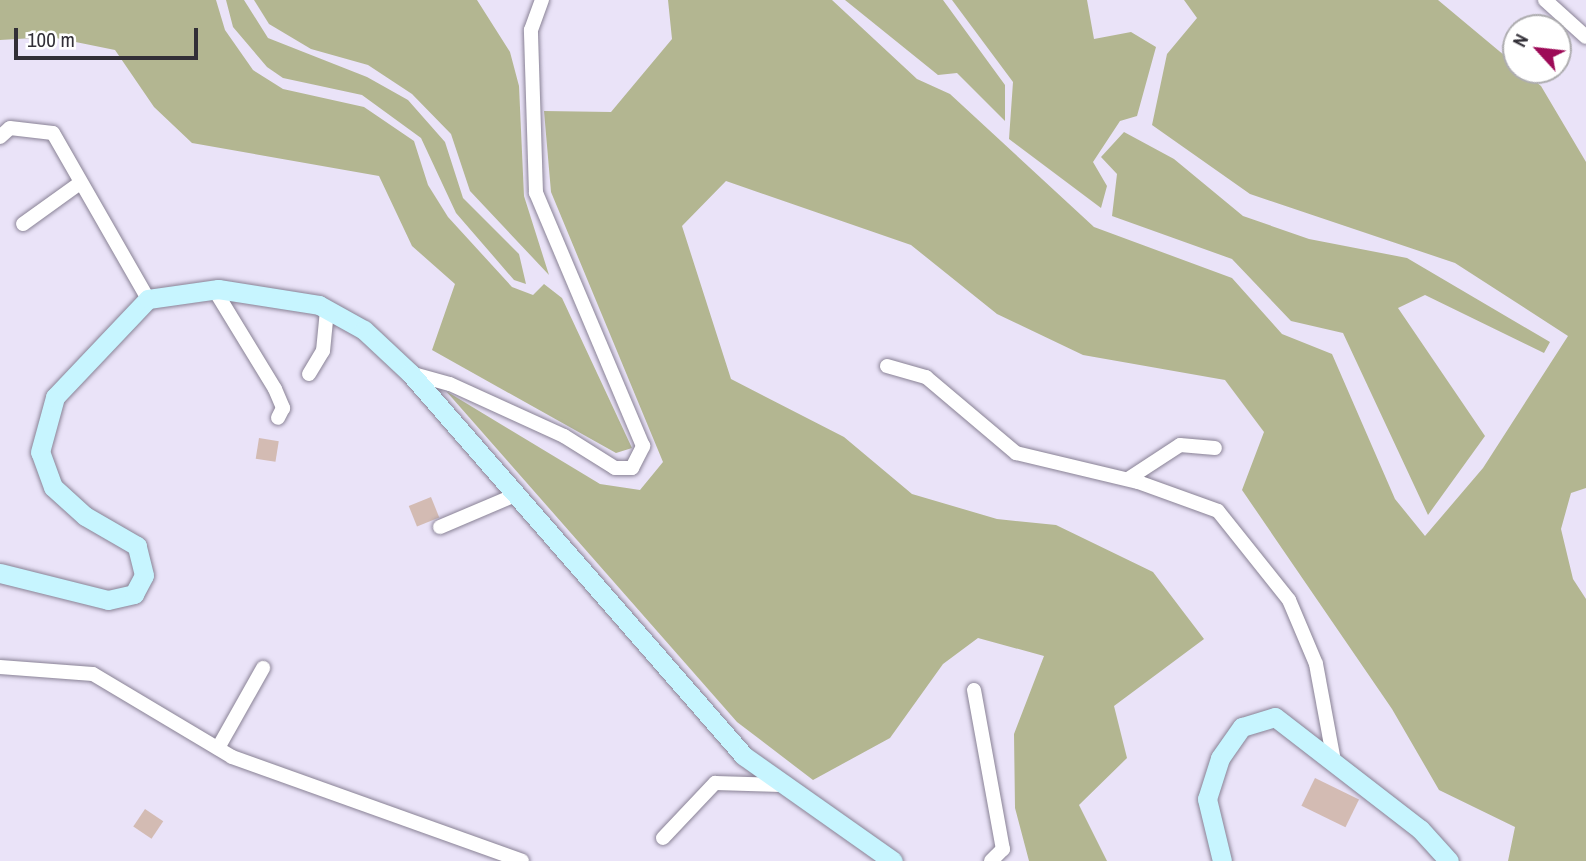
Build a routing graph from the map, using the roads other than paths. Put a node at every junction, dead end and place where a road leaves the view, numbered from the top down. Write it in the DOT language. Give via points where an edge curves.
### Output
graph roads {
  1 [pos="542,0"];
  2 [pos="1545,0"];
  3 [pos="1586,37"];
  4 [pos="0,137"];
  5 [pos="80,183"];
  6 [pos="23,224"];
  7 [pos="214,289"];
  8 [pos="149,299"];
  9 [pos="327,310"];
  10 [pos="887,366"];
  11 [pos="410,373"];
  12 [pos="309,374"];
  13 [pos="278,418"];
  14 [pos="1215,448"];
  15 [pos="1128,480"];
  16 [pos="513,496"];
  17 [pos="440,527"];
  18 [pos="0,573"];
  19 [pos="0,667"];
  20 [pos="263,668"];
  21 [pos="974,690"];
  22 [pos="218,748"];
  23 [pos="1334,761"];
  24 [pos="789,787"];
  25 [pos="663,838"];
  26 [pos="893,859"];
  27 [pos="522,861"];
  28 [pos="991,861"];
  29 [pos="1222,861"];
  30 [pos="1449,861"];
  1 -- 11 [label="street" via="531,30 536,193 643,446 632,468 615,468 450,384"];
  2 -- 3 [label="street"];
  4 -- 5 [label="street" via="10,128 53,133 74,161"];
  5 -- 6 [label="street"];
  5 -- 8 [label="street"];
  7 -- 8 [label="street"];
  7 -- 9 [label="street"];
  7 -- 13 [label="street" via="275,389 283,408"];
  8 -- 18 [label="street" via="55,397 40,452 53,487 85,516 137,546 144,575 134,594 108,600"];
  9 -- 11 [label="street" via="363,330"];
  9 -- 12 [label="street" via="323,351"];
  10 -- 15 [label="street" via="926,377 1016,453"];
  11 -- 16 [label="street"];
  14 -- 15 [label="street" via="1180,445"];
  15 -- 23 [label="street" via="1218,511 1248,541 1289,600 1316,664"];
  16 -- 17 [label="street"];
  16 -- 24 [label="street" via="744,756"];
  19 -- 22 [label="street" via="93,674"];
  20 -- 22 [label="street"];
  21 -- 28 [label="street" via="1003,849"];
  22 -- 27 [label="street"];
  23 -- 29 [label="street" via="1275,717 1242,727 1220,758 1207,799"];
  23 -- 30 [label="street" via="1420,829"];
  24 -- 25 [label="street" via="715,783"];
  24 -- 26 [label="street"];
}
